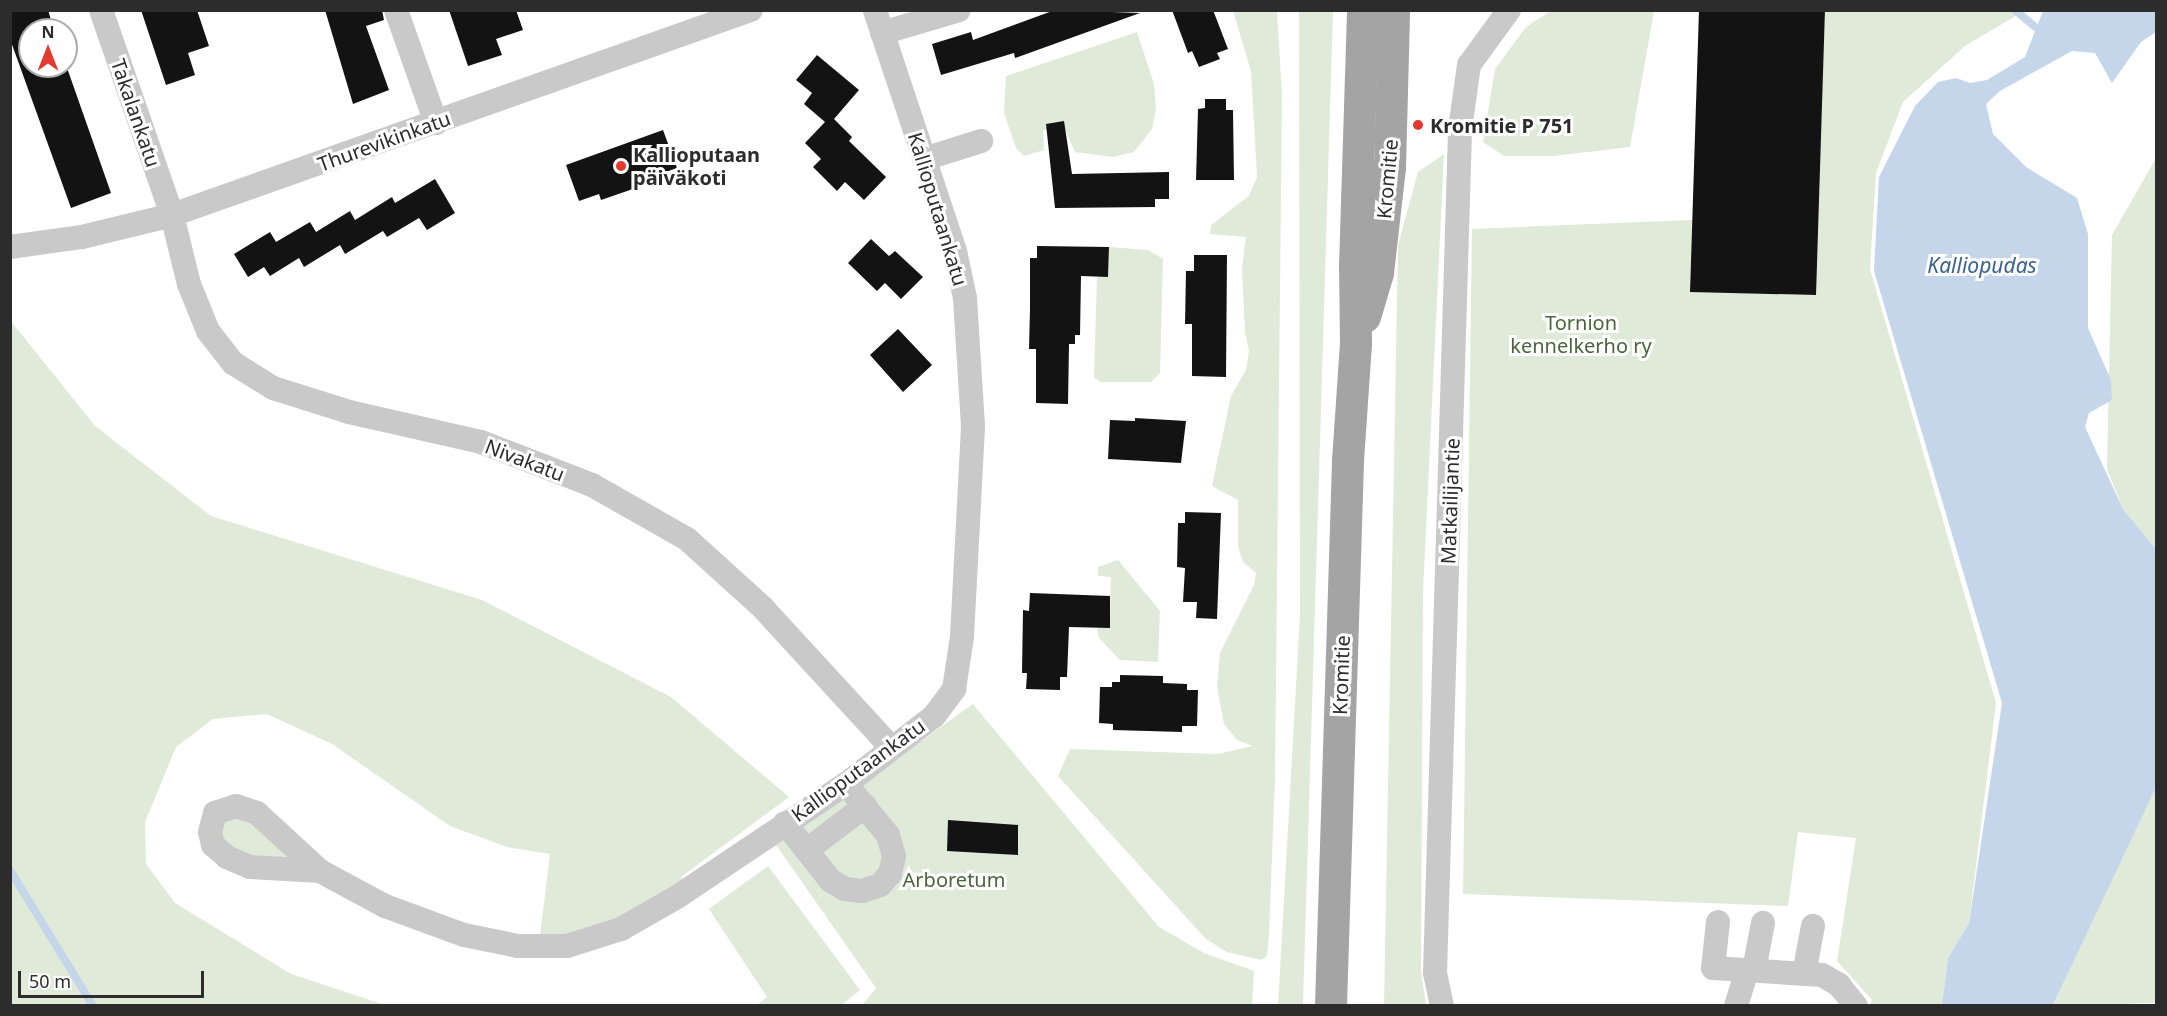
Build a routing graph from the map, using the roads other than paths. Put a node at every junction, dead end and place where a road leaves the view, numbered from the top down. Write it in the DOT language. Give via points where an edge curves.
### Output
graph roads {
  1 [pos="101,10"];
  2 [pos="396,10"];
  3 [pos="752,10"];
  4 [pos="875,10"];
  5 [pos="959,10"];
  6 [pos="1363,10"];
  7 [pos="1394,10"];
  8 [pos="1509,10"];
  9 [pos="712,17"];
  10 [pos="882,33"];
  11 [pos="436,123"];
  12 [pos="981,141"];
  13 [pos="924,159"];
  14 [pos="172,215"];
  15 [pos="10,247"];
  16 [pos="1356,344"];
  17 [pos="891,747"];
  18 [pos="846,784"];
  19 [pos="864,806"];
  20 [pos="785,823"];
  21 [pos="807,850"];
  22 [pos="320,871"];
  23 [pos="1718,922"];
  24 [pos="1763,923"];
  25 [pos="1813,926"];
  26 [pos="1751,970"];
  27 [pos="1804,974"];
  28 [pos="1331,1005"];
  29 [pos="1442,1005"];
  30 [pos="1736,1005"];
  31 [pos="1856,1005"];
  1 -- 14 [label="street, Takalankatu"];
  2 -- 11 [label="street"];
  3 -- 9 [label="street, Thurevikinkatu"];
  4 -- 10 [label="street, Kallioputaankatu"];
  5 -- 10 [label="street"];
  6 -- 16 [label="main road, Kromitie"];
  7 -- 16 [label="main road, Kromitie" via="1388,191 1378,273"];
  8 -- 29 [label="street, Matkailijantie" via="1469,65 1460,129 1435,973"];
  9 -- 11 [label="street, Thurevikinkatu"];
  10 -- 13 [label="street, Kallioputaankatu"];
  11 -- 14 [label="street, Thurevikinkatu"];
  12 -- 13 [label="street"];
  13 -- 17 [label="street, Kallioputaankatu" via="955,251 965,298 973,426 963,626 954,690 934,716"];
  14 -- 15 [label="street, Thurevikinkatu" via="82,237"];
  14 -- 17 [label="street, Nivakatu" via="189,284 208,331 233,363 273,388 349,412 481,442 581,481 687,539 763,608"];
  16 -- 28 [label="main road, Kromitie" via="1348,460"];
  17 -- 18 [label="street, Kallioputaankatu"];
  18 -- 19 [label="street"];
  18 -- 20 [label="street, Kallioputaankatu"];
  19 -- 21 [label="street"];
  19 -- 21 [label="street" via="888,835 894,856 890,874 880,885 862,891 845,890 831,881"];
  20 -- 21 [label="street"];
  20 -- 22 [label="street, Kallioputaankatu" via="639,919 621,929 567,946 518,946 464,935 384,906"];
  23 -- 26 [label="street" via="1713,968"];
  24 -- 26 [label="street"];
  25 -- 27 [label="street"];
  26 -- 27 [label="street"];
  26 -- 30 [label="street"];
  27 -- 31 [label="street" via="1822,975 1839,985"];
}
